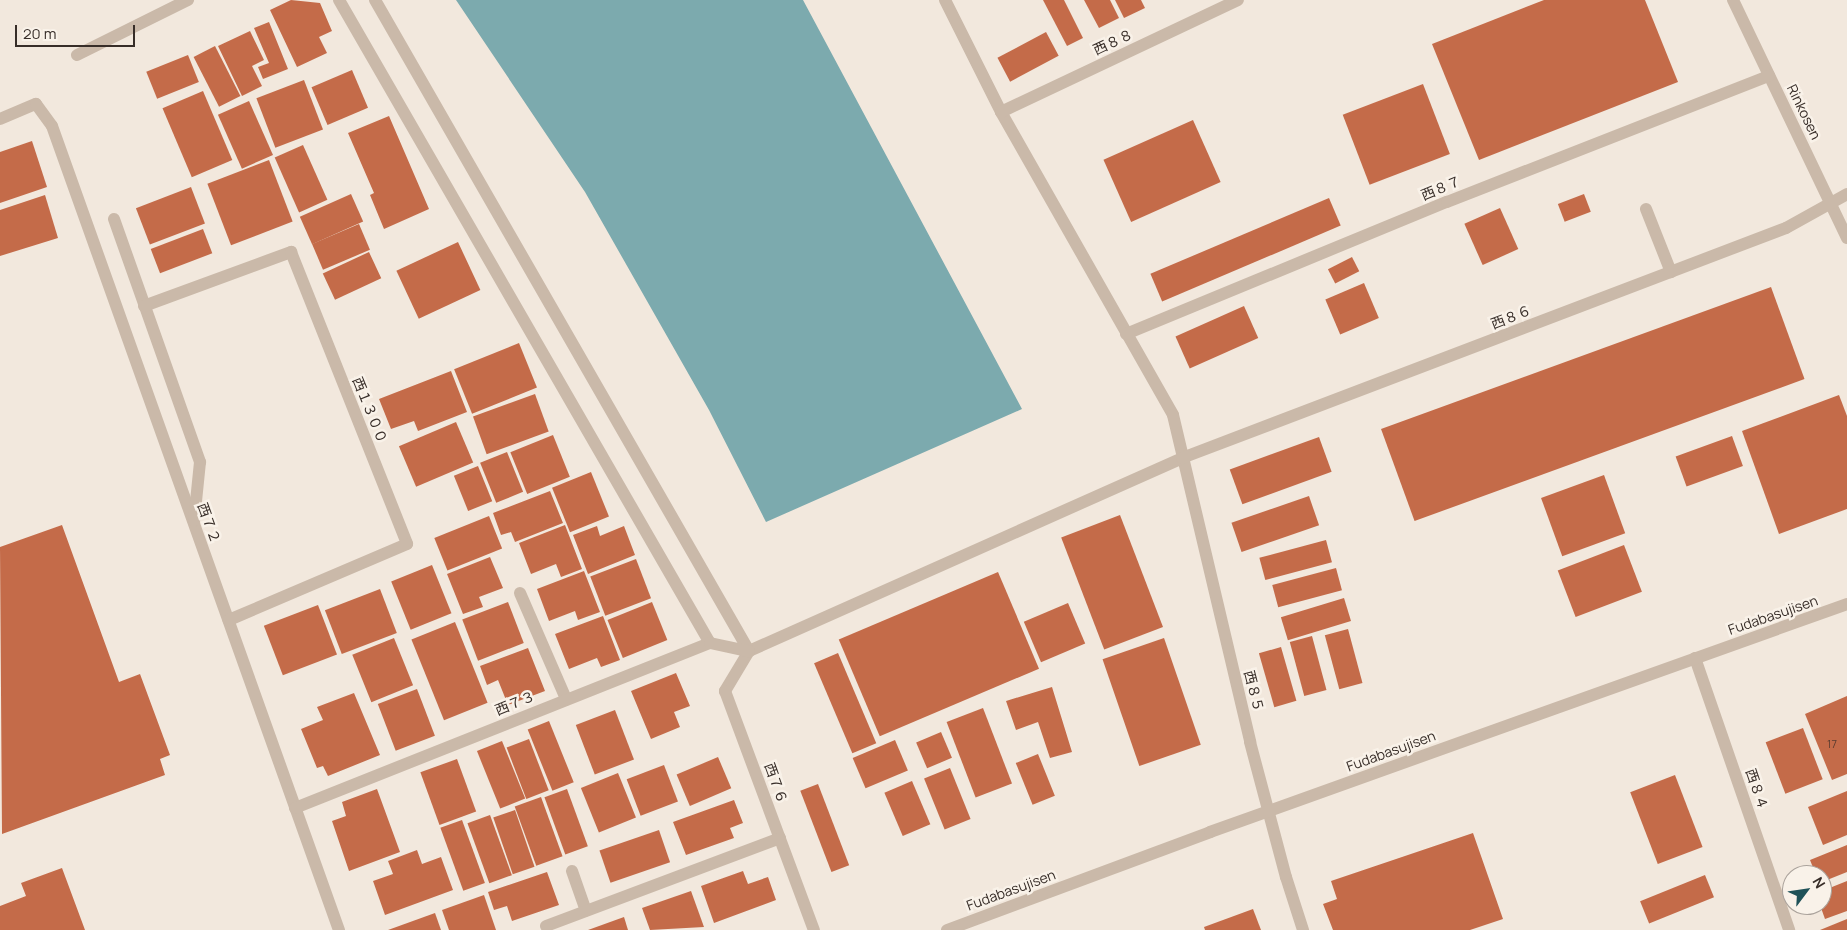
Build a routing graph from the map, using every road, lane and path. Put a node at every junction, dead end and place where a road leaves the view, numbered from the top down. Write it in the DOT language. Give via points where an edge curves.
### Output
graph roads {
  1 [pos="188,0"];
  2 [pos="339,0"];
  3 [pos="375,0"];
  4 [pos="945,0"];
  5 [pos="1238,0"];
  6 [pos="1733,0"];
  7 [pos="77,55"];
  8 [pos="1769,76"];
  9 [pos="1002,112"];
  10 [pos="0,120"];
  11 [pos="1847,194"];
  12 [pos="1831,203"];
  13 [pos="1646,209"];
  14 [pos="114,218"];
  15 [pos="1847,238"];
  16 [pos="1671,272"];
  17 [pos="144,306"];
  18 [pos="1126,334"];
  19 [pos="1182,458"];
  20 [pos="194,524"];
  21 [pos="520,593"];
  22 [pos="1847,604"];
  23 [pos="229,620"];
  24 [pos="710,644"];
  25 [pos="749,651"];
  26 [pos="1695,658"];
  27 [pos="566,699"];
  28 [pos="295,808"];
  29 [pos="1269,811"];
  30 [pos="780,838"];
  31 [pos="572,871"];
  32 [pos="586,911"];
  33 [pos="546,926"];
  34 [pos="339,930"];
  35 [pos="814,930"];
  36 [pos="947,930"];
  37 [pos="1303,930"];
  38 [pos="1789,930"];
  1 -- 7 [label="street"];
  2 -- 24 [label="street"];
  3 -- 25 [label="street"];
  4 -- 9 [label="street, 西８５"];
  5 -- 9 [label="street, 西８８"];
  6 -- 8 [label="street, Rinkosen"];
  8 -- 12 [label="street, Rinkosen"];
  8 -- 18 [label="street, 西８７" via="1448,202"];
  9 -- 18 [label="street, 西８５"];
  10 -- 20 [label="street, 西７２" via="36,104 52,126"];
  11 -- 12 [label="street, 西８６"];
  12 -- 15 [label="street, Rinkosen"];
  12 -- 16 [label="street, 西８６" via="1786,228"];
  13 -- 16 [label="street"];
  14 -- 17 [label="street"];
  16 -- 19 [label="street, 西８６"];
  17 -- 20 [label="street" via="200,462"];
  17 -- 23 [label="street, 西１３００" via="291,252 407,544"];
  18 -- 19 [label="street, 西８５" via="1173,415"];
  19 -- 25 [label="street, 西８６"];
  19 -- 29 [label="street, 西８５"];
  20 -- 23 [label="street, 西７２"];
  21 -- 27 [label="street"];
  22 -- 26 [label="street, Fudabasujisen"];
  23 -- 28 [label="street, 西７２"];
  24 -- 25 [label="street"];
  24 -- 27 [label="street, 西７３"];
  25 -- 30 [label="street, 西７６" via="725,691"];
  26 -- 29 [label="street, Fudabasujisen"];
  26 -- 38 [label="street, 西８４"];
  27 -- 28 [label="street, 西７３"];
  28 -- 34 [label="street, 西７２"];
  29 -- 36 [label="street, Fudabasujisen"];
  29 -- 37 [label="street, 西８５"];
  30 -- 32 [label="street"];
  30 -- 35 [label="street, 西７６"];
  31 -- 32 [label="street"];
  32 -- 33 [label="street"];
}
